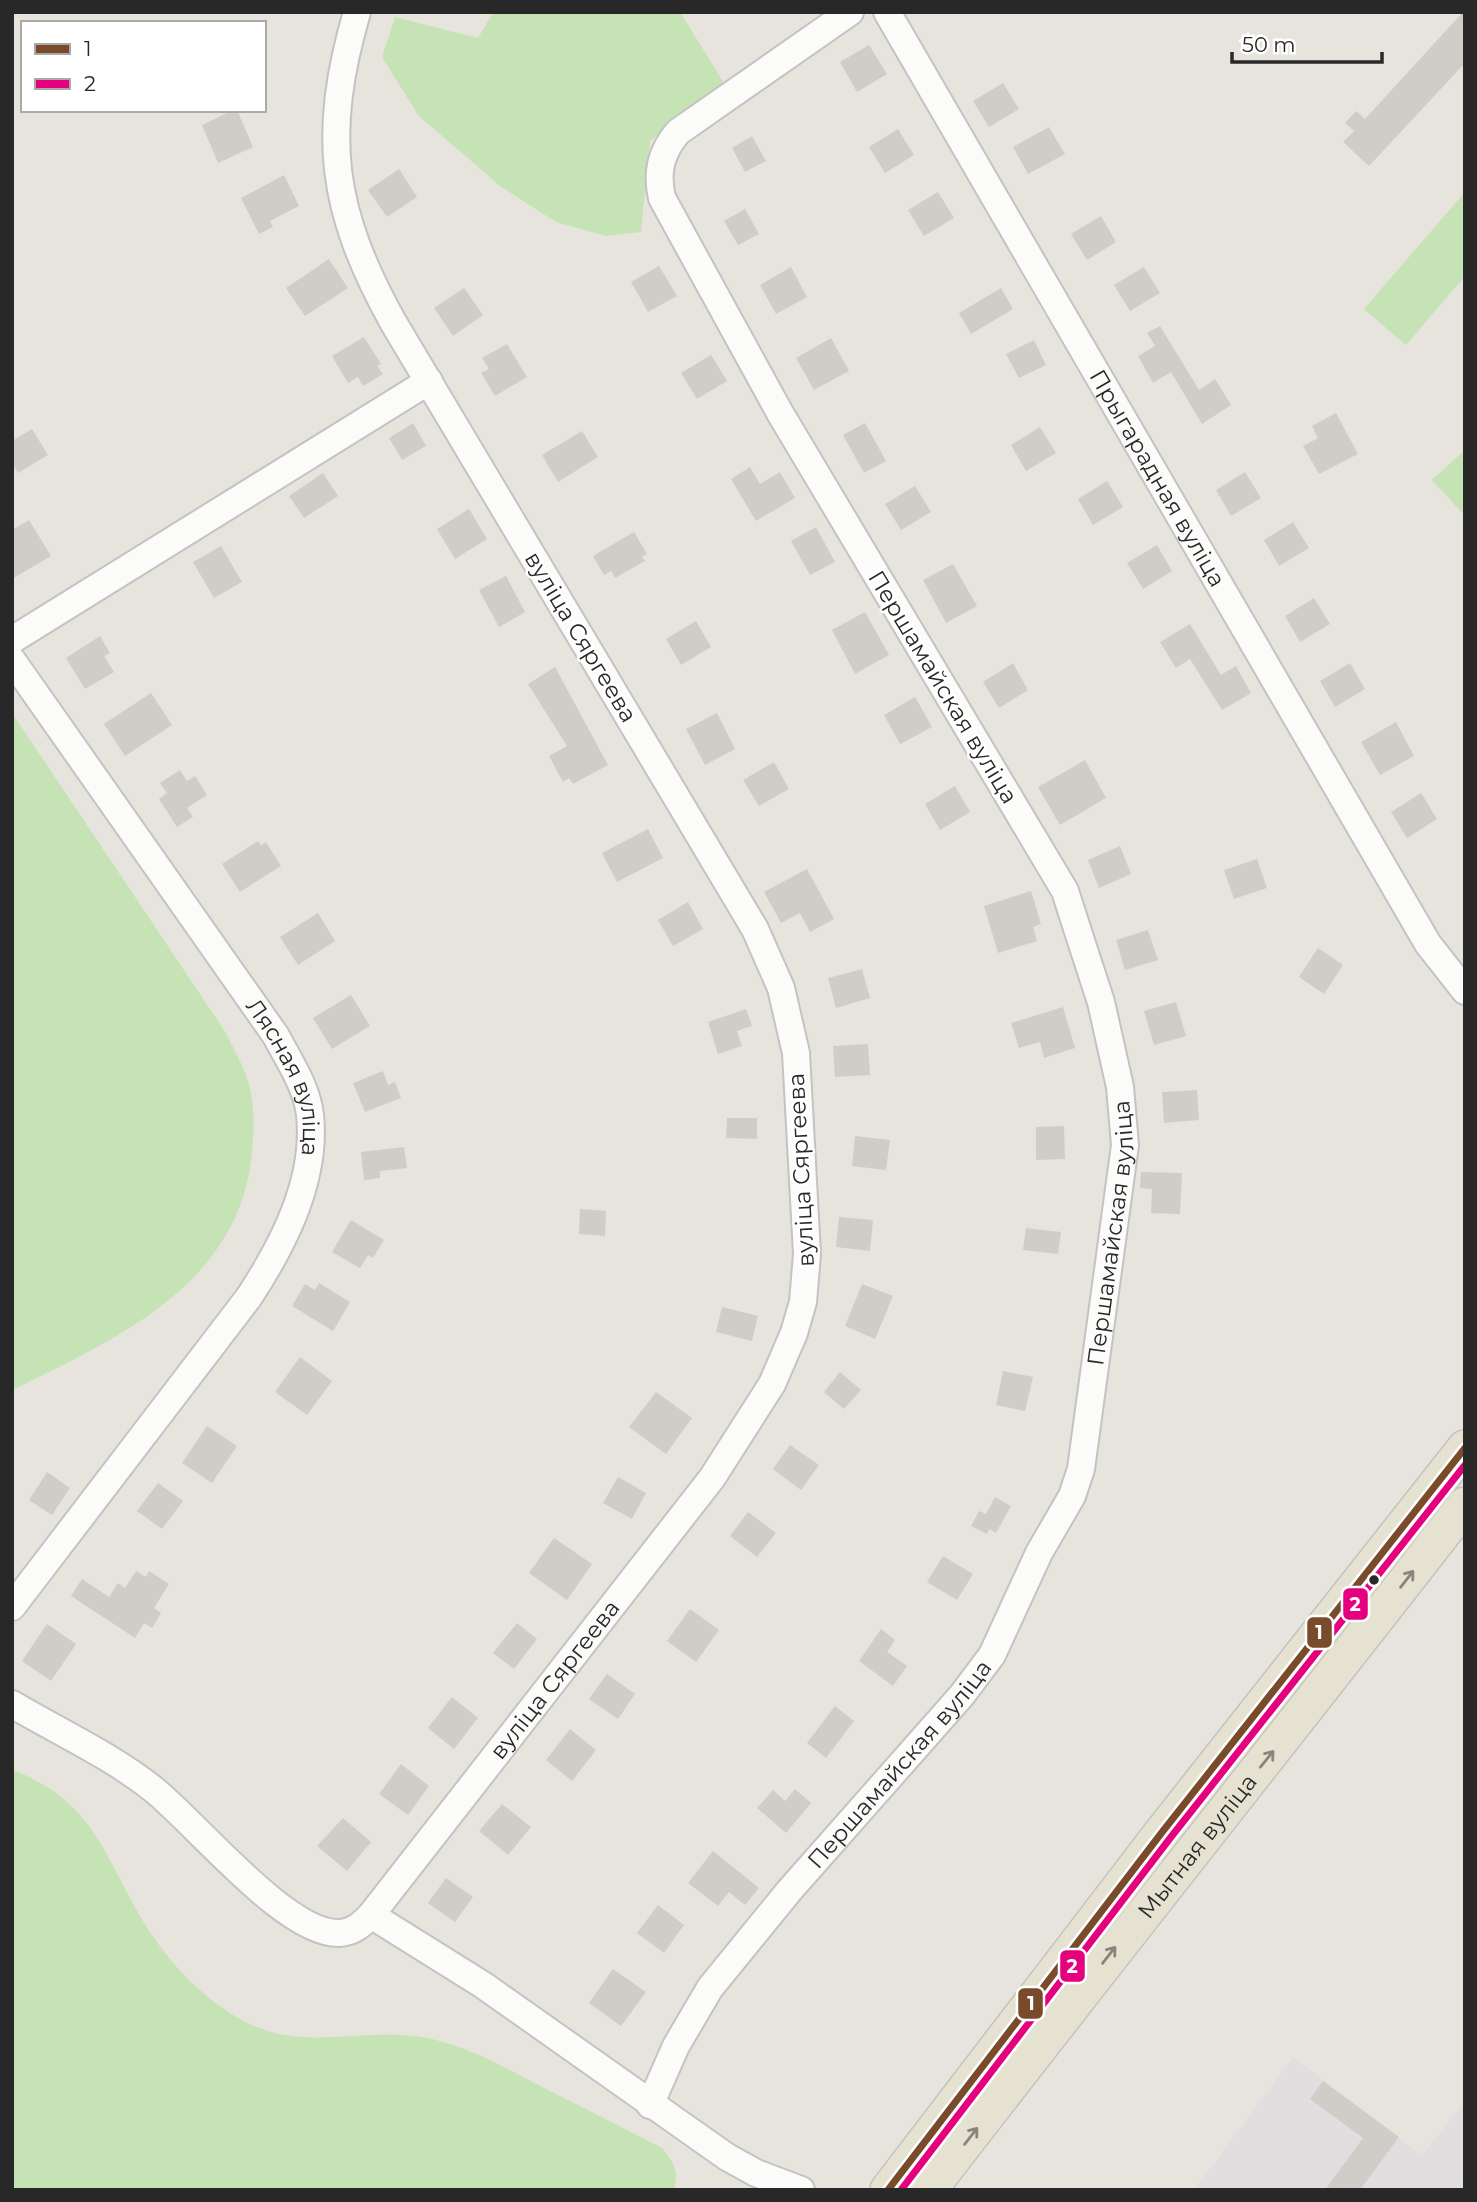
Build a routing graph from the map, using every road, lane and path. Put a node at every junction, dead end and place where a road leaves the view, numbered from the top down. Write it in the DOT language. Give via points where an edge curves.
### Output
graph roads {
  1 [pos="357,12"];
  2 [pos="849,12"];
  3 [pos="887,12"];
  4 [pos="429,381"];
  5 [pos="12,640"];
  6 [pos="12,660"];
  7 [pos="1459,973"];
  8 [pos="1465,1448"];
  9 [pos="1465,1505"];
  10 [pos="12,1607"];
  11 [pos="12,1704"];
  12 [pos="371,1915"];
  13 [pos="650,2105"];
  14 [pos="801,2190"];
  15 [pos="888,2190"];
  16 [pos="929,2190"];
  1 -- 4 [label="street, вуліца Сяргеева" via="337,101 335,159 340,190 364,266"];
  2 -- 13 [label="street, Першамайская вуліца" via="678,132 660,164 660,190 671,219 780,413 1065,891 1101,1002 1120,1087 1122,1181 1081,1469 1072,1496 1030,1571 992,1655 710,1987 676,2046"];
  3 -- 7 [label="street, Прыгарадная вуліца" via="1428,944"];
  4 -- 5 [label="street"];
  4 -- 12 [label="street, вуліца Сяргеева" via="768,954 796,1053 807,1254 803,1302 794,1333 752,1420 704,1489"];
  6 -- 10 [label="street, Лясная вуліца" via="276,1037 298,1077 310,1114 310,1144 296,1206 255,1287"];
  8 -- 15 [label="main road, Мытная вуліца"];
  16 -- 9 [label="main road, Мытная вуліца, one-way"];
  11 -- 12 [label="street" via="154,1790 299,1919 339,1933 361,1925"];
  12 -- 13 [label="street" via="484,1985"];
  13 -- 14 [label="street" via="727,2157"];
}
